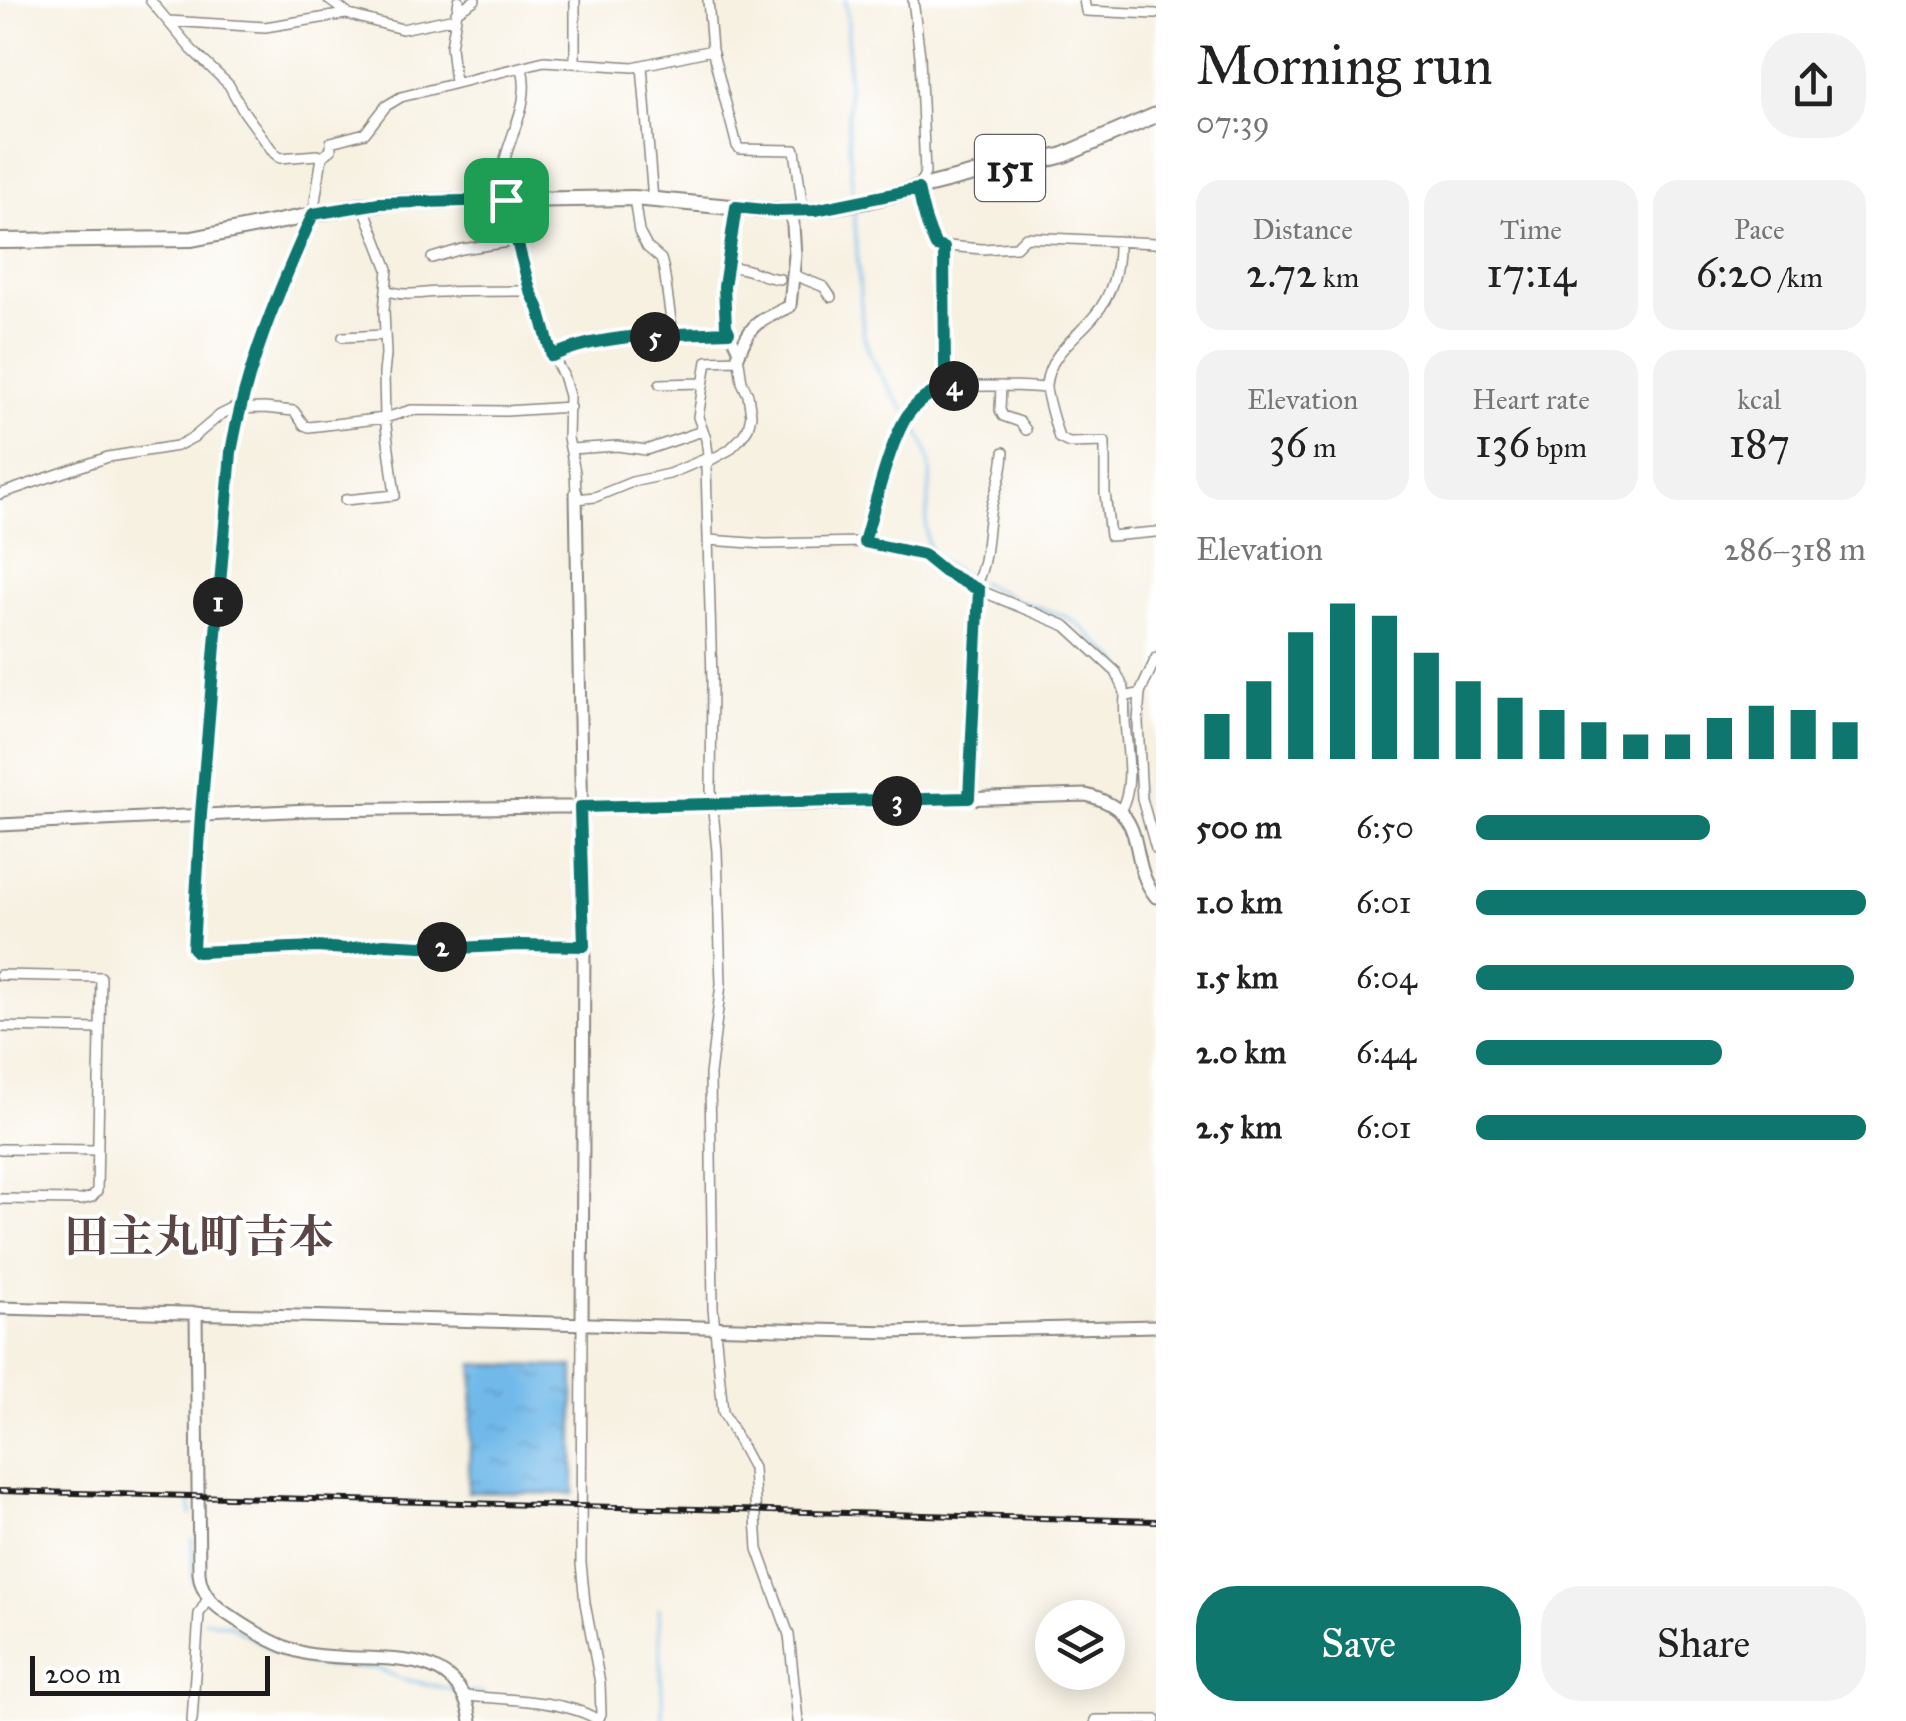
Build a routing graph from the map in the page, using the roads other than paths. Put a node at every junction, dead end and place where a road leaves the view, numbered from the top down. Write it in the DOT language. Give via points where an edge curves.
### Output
graph roads {
  1 [pos="150,0"];
  2 [pos="329,0"];
  3 [pos="459,0"];
  4 [pos="475,0"];
  5 [pos="575,0"];
  6 [pos="708,0"];
  7 [pos="913,0"];
  8 [pos="1084,0"];
  9 [pos="1156,14"];
  10 [pos="455,15"];
  11 [pos="354,16"];
  12 [pos="169,21"];
  13 [pos="712,50"];
  14 [pos="576,63"];
  15 [pos="642,66"];
  16 [pos="522,68"];
  17 [pos="456,84"];
  18 [pos="1156,116"];
  19 [pos="322,157"];
  20 [pos="918,189"];
  21 [pos="634,198"];
  22 [pos="506,200"];
  23 [pos="653,200"];
  24 [pos="363,205"];
  25 [pos="736,207"];
  26 [pos="798,211"];
  27 [pos="313,214"];
  28 [pos="514,236"];
  29 [pos="0,241"];
  30 [pos="1118,241"];
  31 [pos="1156,243"];
  32 [pos="944,248"];
  33 [pos="432,258"];
  34 [pos="728,268"];
  35 [pos="794,275"];
  36 [pos="780,279"];
  37 [pos="387,290"];
  38 [pos="530,290"];
  39 [pos="831,298"];
  40 [pos="729,332"];
  41 [pos="384,335"];
  42 [pos="672,335"];
  43 [pos="343,337"];
  44 [pos="552,356"];
  45 [pos="738,358"];
  46 [pos="660,384"];
  47 [pos="703,384"];
  48 [pos="956,386"];
  49 [pos="1000,386"];
  50 [pos="1044,388"];
  51 [pos="570,407"];
  52 [pos="240,408"];
  53 [pos="385,418"];
  54 [pos="1026,430"];
  55 [pos="702,432"];
  56 [pos="571,450"];
  57 [pos="1004,452"];
  58 [pos="708,462"];
  59 [pos="0,494"];
  60 [pos="576,496"];
  61 [pos="346,500"];
  62 [pos="1156,532"];
  63 [pos="709,540"];
  64 [pos="864,542"];
  65 [pos="977,585"];
  66 [pos="1156,658"];
  67 [pos="1132,695"];
  68 [pos="969,798"];
  69 [pos="712,805"];
  70 [pos="580,807"];
  71 [pos="1120,810"];
  72 [pos="201,814"];
  73 [pos="0,825"];
  74 [pos="1156,849"];
  75 [pos="1156,897"];
  76 [pos="584,946"];
  77 [pos="0,975"];
  78 [pos="0,1028"];
  79 [pos="100,1029"];
  80 [pos="0,1149"];
  81 [pos="98,1150"];
  82 [pos="0,1198"];
  83 [pos="0,1308"];
  84 [pos="196,1313"];
  85 [pos="582,1324"];
  86 [pos="1156,1326"];
  87 [pos="715,1327"];
  88 [pos="208,1598"];
  89 [pos="465,1696"];
  90 [pos="599,1718"];
  91 [pos="1095,1720"];
  92 [pos="1156,1720"];
  93 [pos="192,1721"];
  94 [pos="471,1721"];
  95 [pos="798,1721"];
  1 -- 12 [label="street"];
  2 -- 11 [label="street"];
  3 -- 10 [label="street"];
  4 -- 10 [label="street"];
  5 -- 14 [label="street"];
  6 -- 13 [label="street"];
  7 -- 20 [label="street" via="926,173"];
  8 -- 9 [label="street" via="1086,11"];
  10 -- 11 [label="street" via="396,29"];
  10 -- 17 [label="street"];
  11 -- 12 [label="street" via="265,27"];
  12 -- 19 [label="street" via="228,85 274,153"];
  13 -- 15 [label="street"];
  13 -- 26 [label="street" via="737,146 795,150"];
  14 -- 15 [label="street"];
  14 -- 16 [label="street"];
  15 -- 23 [label="street"];
  16 -- 17 [label="street"];
  16 -- 22 [label="street" via="524,101 502,172"];
  17 -- 19 [label="street" via="386,106 366,133 331,142"];
  18 -- 20 [label="main road, 151" via="1074,152"];
  19 -- 27 [label="street"];
  20 -- 26 [label="main road, 151"];
  20 -- 32 [label="street" via="932,237"];
  21 -- 22 [label="main road, 151"];
  21 -- 23 [label="main road, 151"];
  21 -- 42 [label="street" via="639,232 664,270"];
  22 -- 24 [label="main road, 151"];
  22 -- 28 [label="street"];
  23 -- 25 [label="main road, 151"];
  24 -- 27 [label="main road, 151"];
  24 -- 37 [label="street" via="388,269"];
  25 -- 26 [label="main road, 151"];
  25 -- 34 [label="street"];
  26 -- 35 [label="street"];
  27 -- 29 [label="main road, 151" via="192,239"];
  27 -- 52 [label="street" via="272,306"];
  28 -- 33 [label="street"];
  28 -- 38 [label="street"];
  30 -- 31 [label="street"];
  30 -- 32 [label="street" via="1026,237 1016,247"];
  30 -- 50 [label="street" via="1106,298 1055,359"];
  32 -- 48 [label="street" via="945,368"];
  34 -- 36 [label="street"];
  34 -- 40 [label="street"];
  35 -- 39 [label="street" via="824,287"];
  35 -- 45 [label="street" via="790,306 753,325"];
  37 -- 38 [label="street"];
  37 -- 41 [label="street"];
  38 -- 44 [label="street"];
  40 -- 42 [label="street"];
  40 -- 45 [label="street"];
  41 -- 43 [label="street"];
  41 -- 53 [label="street"];
  42 -- 44 [label="street" via="578,346"];
  44 -- 51 [label="street"];
  45 -- 47 [label="street" via="707,361"];
  45 -- 58 [label="street" via="751,404 748,428"];
  46 -- 47 [label="street"];
  47 -- 55 [label="street"];
  48 -- 49 [label="street"];
  48 -- 64 [label="street" via="934,391 908,414"];
  49 -- 50 [label="street"];
  49 -- 54 [label="street" via="1003,416"];
  50 -- 62 [label="street" via="1058,438 1105,442 1110,536"];
  51 -- 53 [label="street" via="411,410"];
  51 -- 56 [label="street"];
  52 -- 53 [label="street" via="294,410 309,426"];
  52 -- 59 [label="street" via="220,414 177,446 108,457"];
  52 -- 72 [label="street"];
  53 -- 61 [label="street" via="395,496"];
  55 -- 56 [label="street" via="646,450"];
  55 -- 58 [label="street"];
  56 -- 60 [label="street"];
  57 -- 65 [label="street"];
  58 -- 60 [label="street" via="595,497"];
  58 -- 63 [label="street"];
  60 -- 70 [label="street"];
  63 -- 64 [label="street"];
  63 -- 69 [label="street"];
  64 -- 65 [label="street" via="924,555"];
  65 -- 67 [label="street" via="1066,626"];
  65 -- 68 [label="street"];
  66 -- 67 [label="street"];
  67 -- 71 [label="street" via="1128,793"];
  67 -- 74 [label="street" via="1142,799"];
  68 -- 69 [label="street"];
  68 -- 71 [label="street" via="1086,795"];
  69 -- 70 [label="street"];
  69 -- 87 [label="street" via="721,984 710,1075"];
  70 -- 72 [label="street"];
  70 -- 76 [label="street"];
  71 -- 75 [label="street"];
  72 -- 73 [label="street"];
  72 -- 76 [label="street" via="197,952 384,944"];
  76 -- 85 [label="street"];
  77 -- 79 [label="street" via="101,977"];
  78 -- 79 [label="street"];
  79 -- 81 [label="street"];
  80 -- 81 [label="street"];
  81 -- 82 [label="street" via="92,1197"];
  83 -- 84 [label="street"];
  84 -- 85 [label="street"];
  84 -- 88 [label="street" via="199,1573"];
  85 -- 87 [label="street"];
  85 -- 90 [label="street" via="581,1563 600,1683"];
  86 -- 87 [label="street" via="926,1332"];
  87 -- 95 [label="street" via="724,1412 752,1468 758,1549 789,1635"];
  88 -- 89 [label="street" via="291,1650 431,1665"];
  88 -- 93 [label="street" via="199,1614"];
  89 -- 90 [label="street" via="561,1706"];
  89 -- 94 [label="street"];
  91 -- 92 [label="street"];
}
